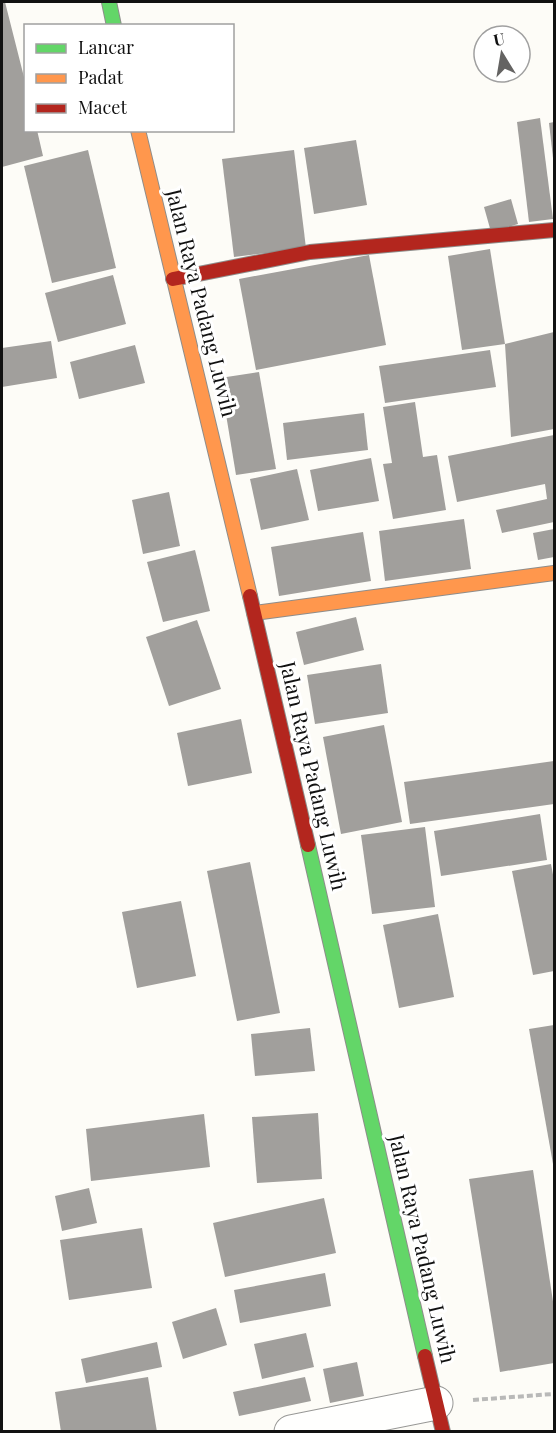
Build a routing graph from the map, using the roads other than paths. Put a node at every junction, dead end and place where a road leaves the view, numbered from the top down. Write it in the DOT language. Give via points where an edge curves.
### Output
graph roads {
  1 [pos="109,2"];
  2 [pos="114,24"];
  3 [pos="138,132"];
  4 [pos="555,230"];
  5 [pos="173,279"];
  6 [pos="555,573"];
  7 [pos="254,613"];
  8 [pos="440,1417"];
  9 [pos="291,1431"];
  1 -- 2 [label="main road"];
  3 -- 5 [label="main road, Jalan Raya Padang Luwih"];
  4 -- 5 [label="main road" via="310,252"];
  5 -- 7 [label="main road, Jalan Raya Padang Luwih"];
  6 -- 7 [label="main road"];
  7 -- 8 [label="main road, Jalan Raya Padang Luwih"];
  8 -- 9 [label="street"];
}
